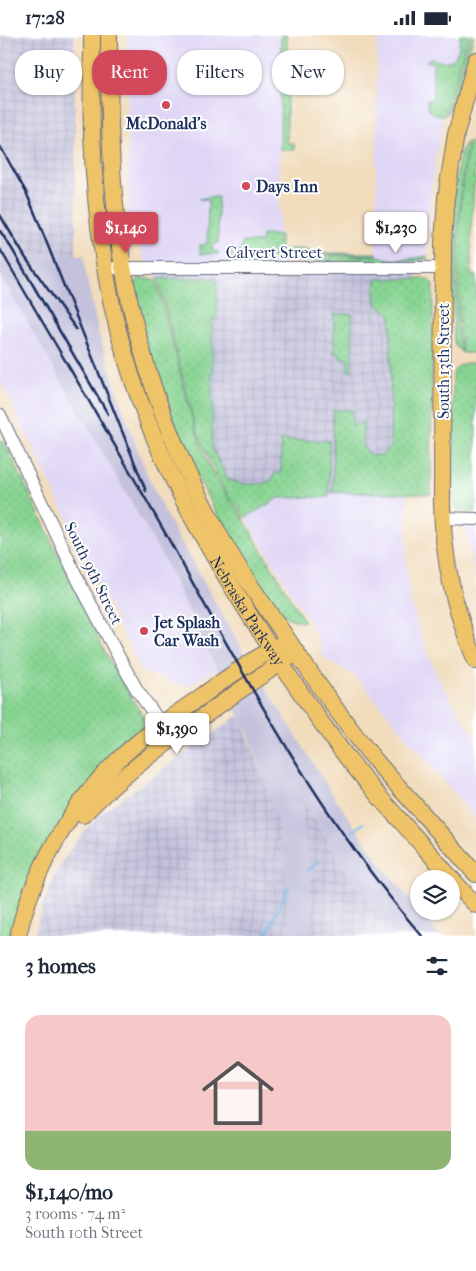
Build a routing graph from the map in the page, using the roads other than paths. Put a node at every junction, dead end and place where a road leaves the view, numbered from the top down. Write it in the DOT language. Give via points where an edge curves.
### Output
graph roads {
  1 [pos="92,35"];
  2 [pos="109,35"];
  3 [pos="476,60"];
  4 [pos="105,268"];
  5 [pos="123,268"];
  6 [pos="443,268"];
  7 [pos="0,415"];
  8 [pos="442,518"];
  9 [pos="476,519"];
  10 [pos="292,647"];
  11 [pos="276,656"];
  12 [pos="476,661"];
  13 [pos="161,724"];
  14 [pos="172,739"];
  15 [pos="52,850"];
  16 [pos="476,874"];
  17 [pos="475,904"];
  18 [pos="18,936"];
  1 -- 4 [label="main road, Nebraska Parkway" via="92,134"];
  2 -- 5 [label="main road, Nebraska Parkway" via="110,165"];
  3 -- 6 [label="main road, South 13th Street" via="452,156 446,198"];
  4 -- 5 [label="street, Calvert Street"];
  4 -- 11 [label="main road, Nebraska Parkway" via="130,370 159,451 212,555"];
  5 -- 6 [label="street, Calvert Street"];
  5 -- 10 [label="main road, Nebraska Parkway" via="134,321 158,398 187,472 235,560"];
  6 -- 8 [label="main road, South 13th Street"];
  7 -- 13 [label="street, South 9th Street" via="93,608 137,689"];
  8 -- 9 [label="street"];
  8 -- 12 [label="main road, South 13th Street" via="456,604"];
  10 -- 11 [label="main road"];
  10 -- 16 [label="main road, Nebraska Parkway" via="376,762"];
  11 -- 13 [label="main road" via="240,669"];
  11 -- 14 [label="main road" via="248,683"];
  11 -- 17 [label="main road, Nebraska Parkway" via="368,783"];
  13 -- 14 [label="street, South 9th Street"];
  13 -- 15 [label="main road" via="98,780"];
  14 -- 15 [label="main road" via="112,786"];
  15 -- 18 [label="main road" via="28,902"];
}
